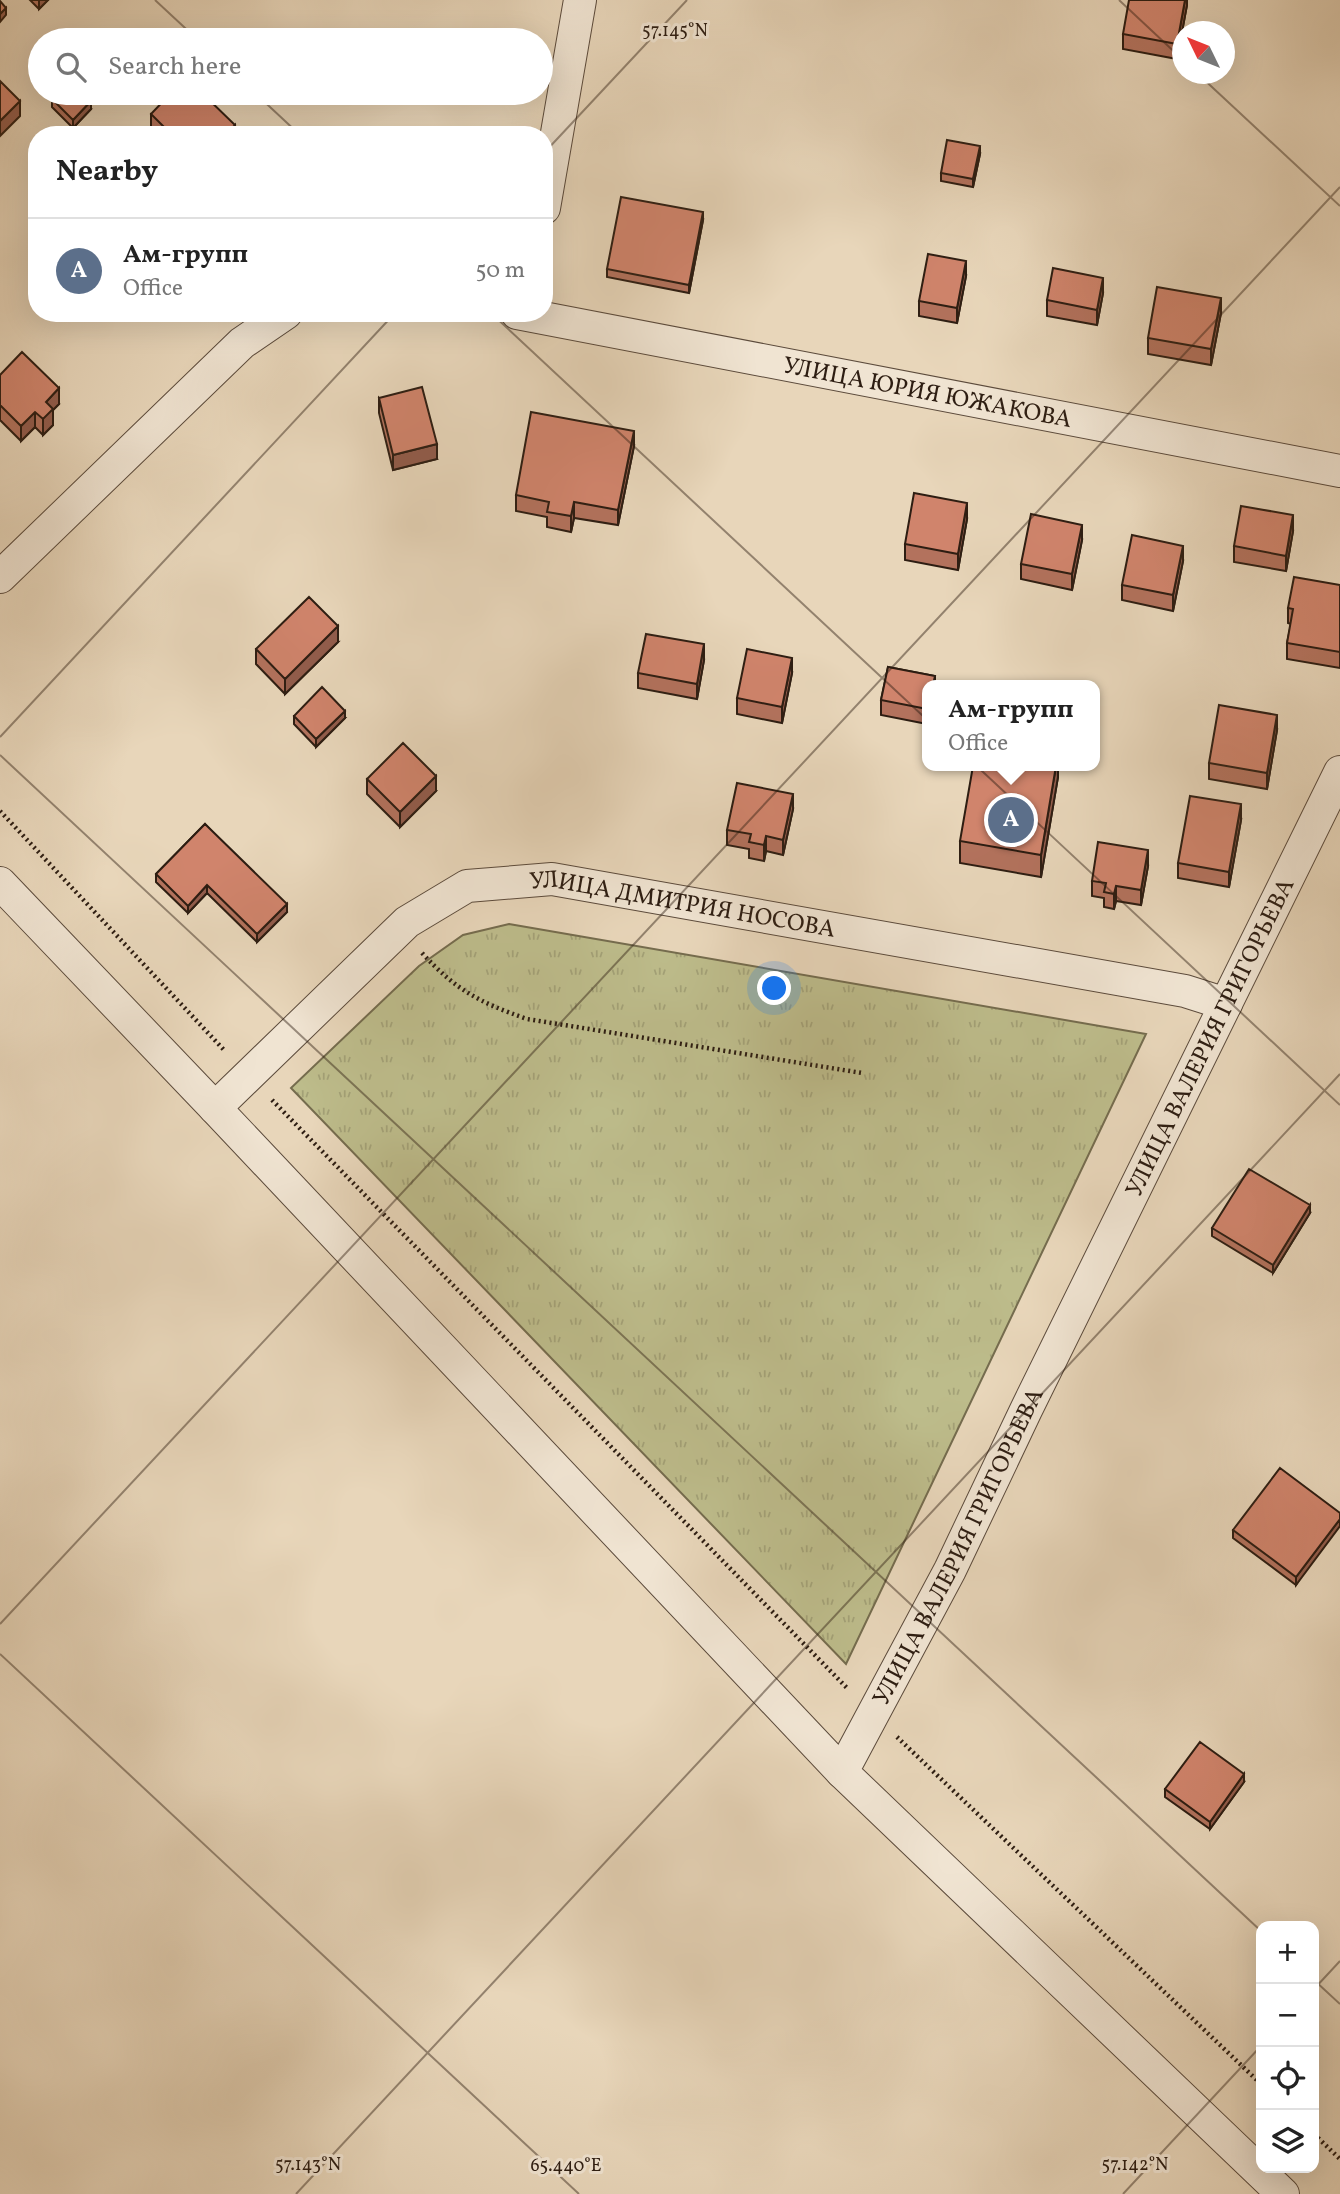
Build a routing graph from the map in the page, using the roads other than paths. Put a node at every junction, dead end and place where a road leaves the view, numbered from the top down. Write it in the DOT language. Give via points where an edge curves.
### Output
graph roads {
  1 [pos="580,0"];
  2 [pos="553,156"];
  3 [pos="553,320"];
  4 [pos="273,322"];
  5 [pos="1340,471"];
  6 [pos="0,577"];
  7 [pos="1340,772"];
  8 [pos="0,883"];
  9 [pos="1226,1004"];
  10 [pos="215,1108"];
  11 [pos="842,1772"];
  12 [pos="1283,2194"];
  1 -- 2 [label="street"];
  3 -- 5 [label="street, УЛИЦА ЮРИЯ ЮЖАКОВА"];
  4 -- 6 [label="street" via="242,343"];
  7 -- 9 [label="street, УЛИЦА ВАЛЕРИЯ ГРИГОРЬЕВА"];
  8 -- 10 [label="street"];
  9 -- 10 [label="street, УЛИЦА ДМИТРИЯ НОСОВА" via="1185,991 552,879 467,886 407,922"];
  9 -- 11 [label="street, УЛИЦА ВАЛЕРИЯ ГРИГОРЬЕВА" via="950,1570"];
  10 -- 11 [label="street"];
  11 -- 12 [label="street"];
}
